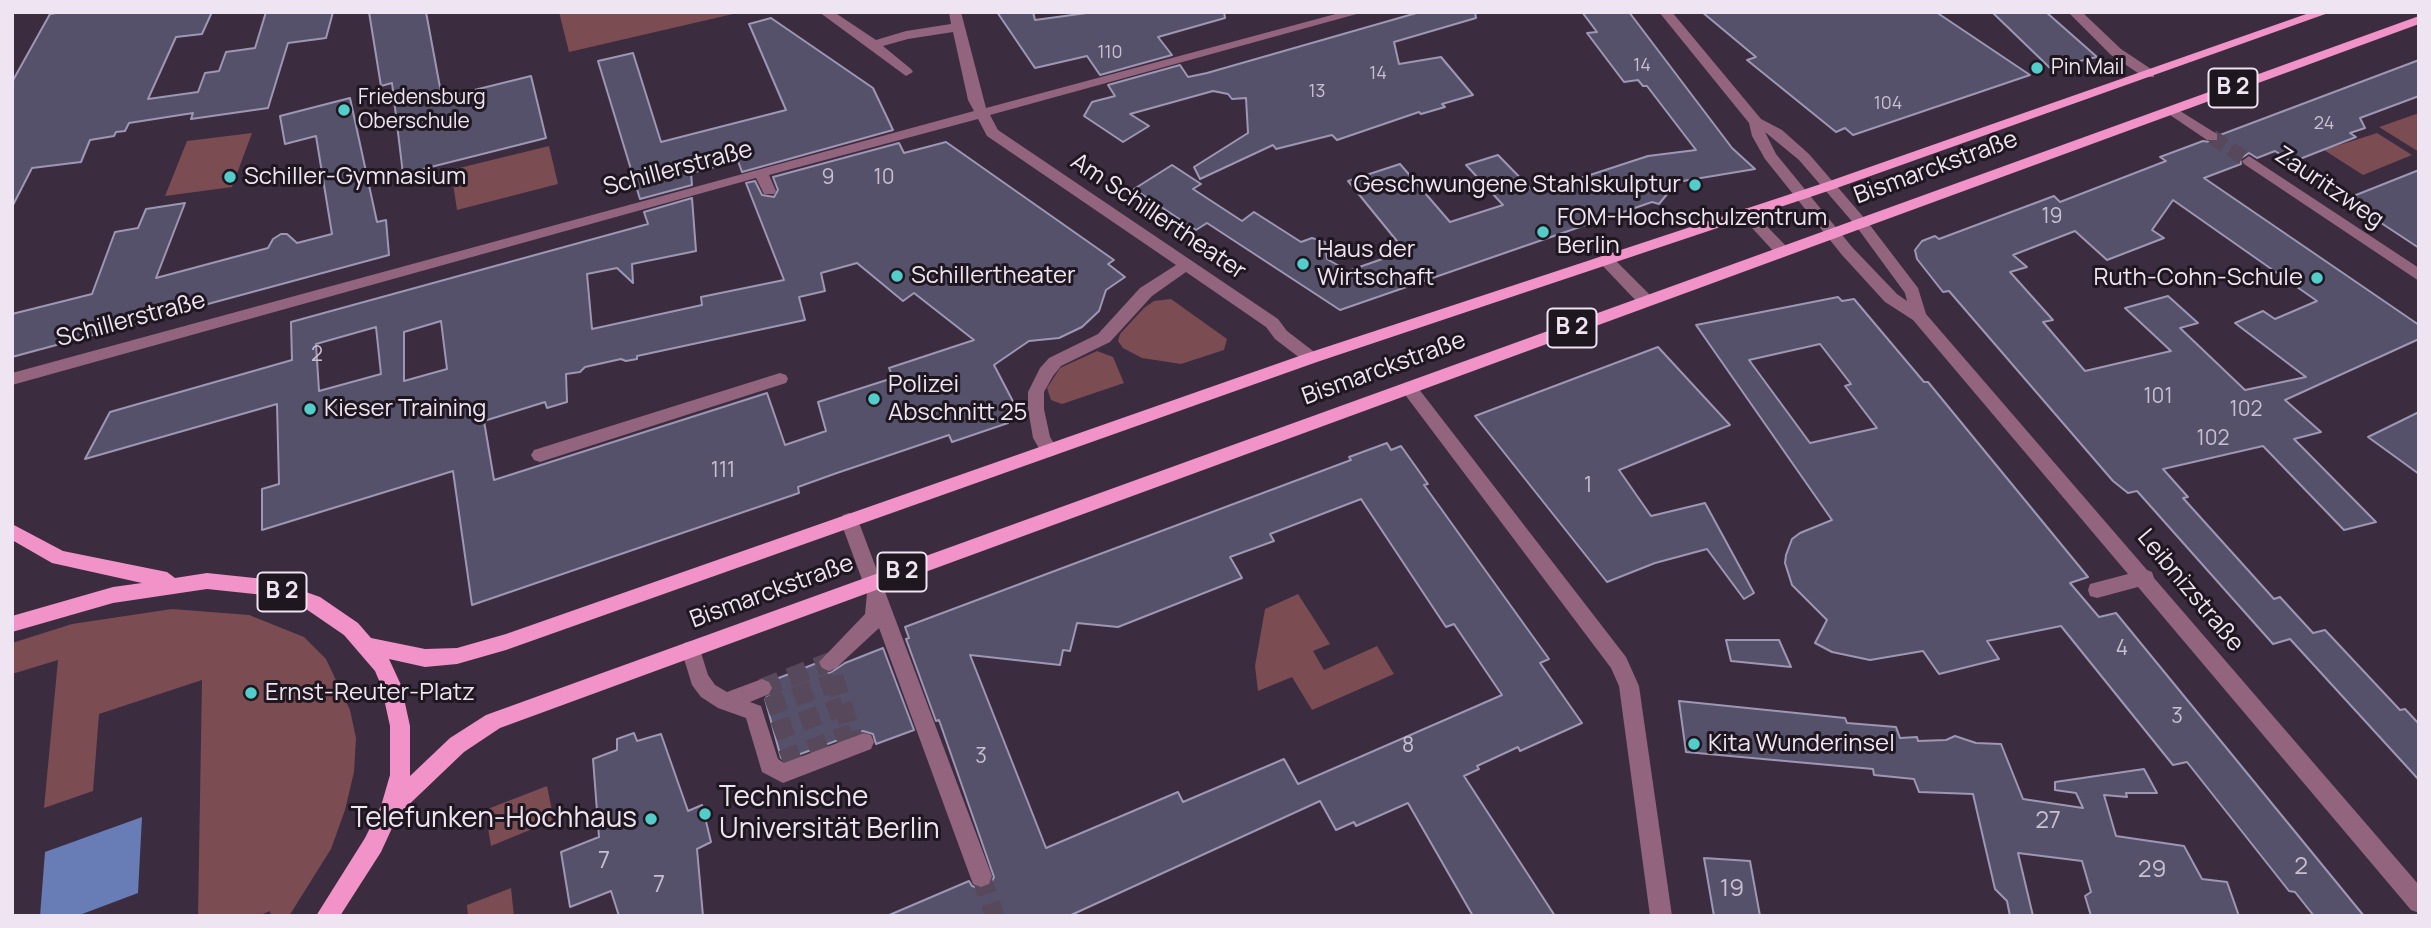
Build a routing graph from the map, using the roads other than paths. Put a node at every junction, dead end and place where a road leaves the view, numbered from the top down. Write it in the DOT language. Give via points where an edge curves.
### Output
graph roads {
  1 [pos="825,12"];
  2 [pos="955,12"];
  3 [pos="1358,12"];
  4 [pos="1665,12"];
  5 [pos="2074,12"];
  6 [pos="2325,12"];
  7 [pos="2419,20"];
  8 [pos="958,27"];
  9 [pos="874,45"];
  10 [pos="906,72"];
  11 [pos="2149,74"];
  12 [pos="2172,110"];
  13 [pos="980,114"];
  14 [pos="1756,121"];
  15 [pos="2212,137"];
  16 [pos="2249,161"];
  17 [pos="761,172"];
  18 [pos="1829,186"];
  19 [pos="769,191"];
  20 [pos="1801,194"];
  21 [pos="1746,213"];
  22 [pos="1861,223"];
  23 [pos="1833,233"];
  24 [pos="1782,251"];
  25 [pos="1605,259"];
  26 [pos="1185,265"];
  27 [pos="2419,276"];
  28 [pos="1646,301"];
  29 [pos="1919,316"];
  30 [pos="1311,358"];
  31 [pos="12,379"];
  32 [pos="780,379"];
  33 [pos="1409,388"];
  34 [pos="1048,450"];
  35 [pos="540,455"];
  36 [pos="849,520"];
  37 [pos="12,531"];
  38 [pos="2145,578"];
  39 [pos="181,583"];
  40 [pos="873,583"];
  41 [pos="2096,590"];
  42 [pos="12,624"];
  43 [pos="367,646"];
  44 [pos="691,649"];
  45 [pos="829,662"];
  46 [pos="858,741"];
  47 [pos="391,808"];
  48 [pos="981,876"];
  49 [pos="2419,902"];
  50 [pos="327,916"];
  51 [pos="1661,916"];
  1 -- 9 [label="street"];
  2 -- 8 [label="street"];
  3 -- 13 [label="street, Schillerstraße" via="1292,23"];
  4 -- 14 [label="street, Leibnizstraße"];
  5 -- 11 [label="street" via="2116,52"];
  6 -- 11 [label="main road, Bismarckstraße / B 2"];
  7 -- 12 [label="main road, Bismarckstraße / B 2"];
  8 -- 9 [label="street"];
  8 -- 13 [label="street"];
  9 -- 10 [label="street"];
  11 -- 18 [label="main road, Bismarckstraße / B 2"];
  12 -- 15 [label="street"];
  12 -- 22 [label="main road, Bismarckstraße / B 2"];
  13 -- 17 [label="street, Schillerstraße"];
  13 -- 26 [label="street, Am Schillertheater" via="1001,140"];
  14 -- 18 [label="street, Leibnizstraße" via="1786,141"];
  14 -- 20 [label="street, Leibnizstraße" via="1770,156"];
  16 -- 27 [label="street, Zauritzweg"];
  17 -- 19 [label="street"];
  17 -- 31 [label="street, Schillerstraße"];
  18 -- 20 [label="main road, Bismarckstraße / B 2"];
  18 -- 22 [label="street, Leibnizstraße"];
  20 -- 21 [label="main road, Bismarckstraße / B 2"];
  20 -- 23 [label="street, Leibnizstraße"];
  21 -- 24 [label="street"];
  21 -- 25 [label="main road, Bismarckstraße / B 2"];
  22 -- 23 [label="main road, Bismarckstraße / B 2"];
  22 -- 29 [label="street, Leibnizstraße" via="1912,292"];
  23 -- 24 [label="main road, Bismarckstraße / B 2"];
  23 -- 29 [label="street, Leibnizstraße" via="1891,298"];
  24 -- 28 [label="main road, Bismarckstraße / B 2"];
  25 -- 28 [label="street"];
  25 -- 30 [label="main road, Bismarckstraße / B 2"];
  26 -- 30 [label="street, Am Schillertheater" via="1272,323"];
  26 -- 34 [label="street" via="1146,292 1104,338 1055,362 1046,372 1036,392 1036,408"];
  28 -- 33 [label="main road, Bismarckstraße / B 2"];
  29 -- 38 [label="street, Leibnizstraße"];
  30 -- 34 [label="main road, Bismarckstraße / B 2"];
  32 -- 35 [label="street"];
  33 -- 40 [label="main road, Bismarckstraße / B 2"];
  33 -- 51 [label="street" via="1619,663 1629,686"];
  34 -- 36 [label="main road, Bismarckstraße / B 2"];
  36 -- 40 [label="street"];
  36 -- 43 [label="main road, Bismarckstraße / B 2" via="457,656 405,656"];
  37 -- 39 [label="main road" via="60,558"];
  38 -- 41 [label="street"];
  38 -- 49 [label="street, Leibnizstraße"];
  39 -- 42 [label="main road, B 2" via="113,594"];
  39 -- 43 [label="main road, B 2" via="232,583 292,595 332,615"];
  40 -- 44 [label="main road, Bismarckstraße / B 2"];
  40 -- 45 [label="street" via="872,623"];
  40 -- 48 [label="street"];
  43 -- 47 [label="main road" via="382,665 398,710 400,775"];
  44 -- 46 [label="street" via="699,679 708,691 725,702 761,702 775,763 783,773"];
  44 -- 47 [label="main road, Bismarckstraße / B 2" via="481,727"];
  47 -- 50 [label="main road, B 2"];
}
